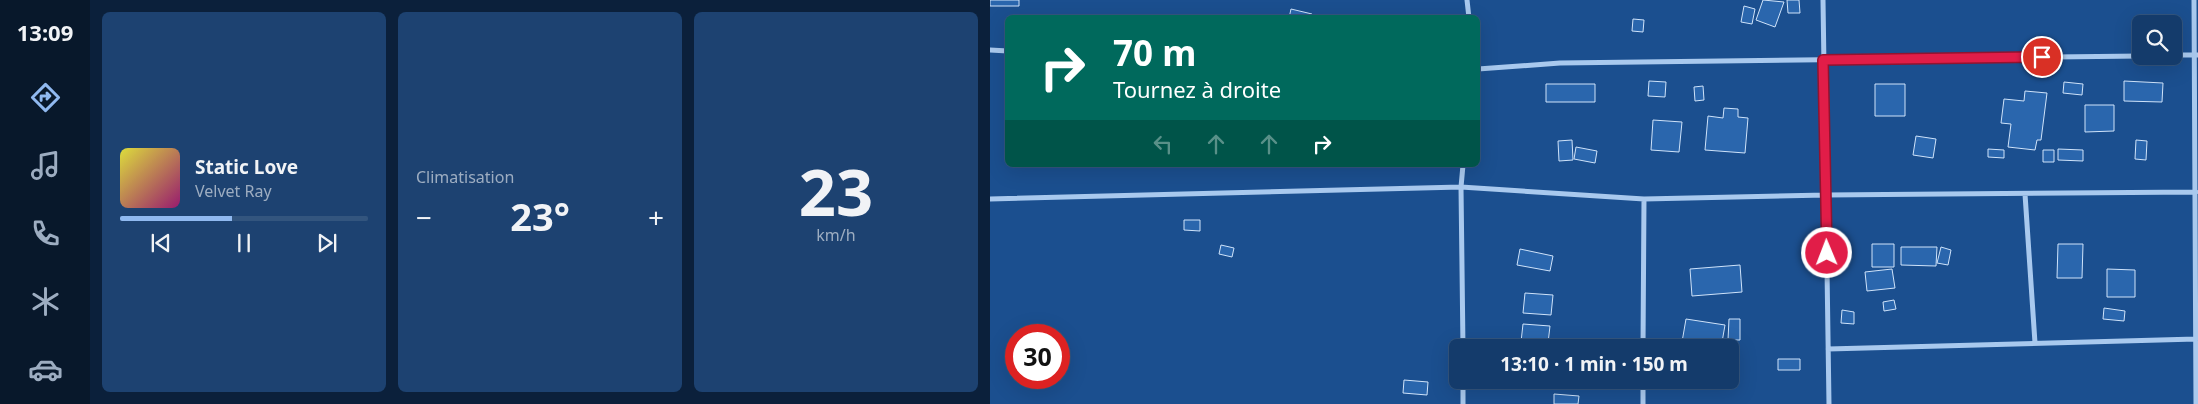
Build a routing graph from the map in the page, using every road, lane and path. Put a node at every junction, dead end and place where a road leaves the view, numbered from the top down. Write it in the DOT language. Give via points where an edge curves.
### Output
graph roads {
  1 [pos="1467,0"];
  2 [pos="1823,0"];
  3 [pos="2194,0"];
  4 [pos="1469,15"];
  5 [pos="990,50"];
  6 [pos="1005,51"];
  7 [pos="2197,55"];
  8 [pos="2132,56"];
  9 [pos="2182,56"];
  10 [pos="1823,60"];
  11 [pos="1480,69"];
  12 [pos="1463,167"];
  13 [pos="1461,187"];
  14 [pos="2196,192"];
  15 [pos="2025,194"];
  16 [pos="1826,196"];
  17 [pos="990,199"];
  18 [pos="1644,199"];
  19 [pos="2197,218"];
  20 [pos="1462,339"];
  21 [pos="1644,339"];
  22 [pos="2196,339"];
  23 [pos="2035,344"];
  24 [pos="1828,349"];
  25 [pos="2197,365"];
  26 [pos="1463,389"];
  27 [pos="1643,389"];
  28 [pos="1463,404"];
  29 [pos="1643,404"];
  30 [pos="1829,404"];
  31 [pos="2196,404"];
  1 -- 4 [label="street"];
  2 -- 10 [label="street"];
  3 -- 7 [label="street"];
  5 -- 6 [label="street"];
  7 -- 9 [label="street"];
  7 -- 14 [label="street"];
  8 -- 10 [label="street"];
  10 -- 11 [label="street" via="1560,62"];
  10 -- 16 [label="street"];
  12 -- 13 [label="street"];
  13 -- 17 [label="street"];
  13 -- 18 [label="street"];
  13 -- 20 [label="street"];
  14 -- 15 [label="street"];
  14 -- 19 [label="street"];
  15 -- 16 [label="street"];
  15 -- 23 [label="street"];
  16 -- 18 [label="street"];
  16 -- 24 [label="street"];
  18 -- 21 [label="street"];
  19 -- 22 [label="street"];
  22 -- 23 [label="street"];
  22 -- 25 [label="street"];
  23 -- 24 [label="street"];
  24 -- 30 [label="street"];
  25 -- 31 [label="street"];
  26 -- 28 [label="street"];
  27 -- 29 [label="street"];
}
